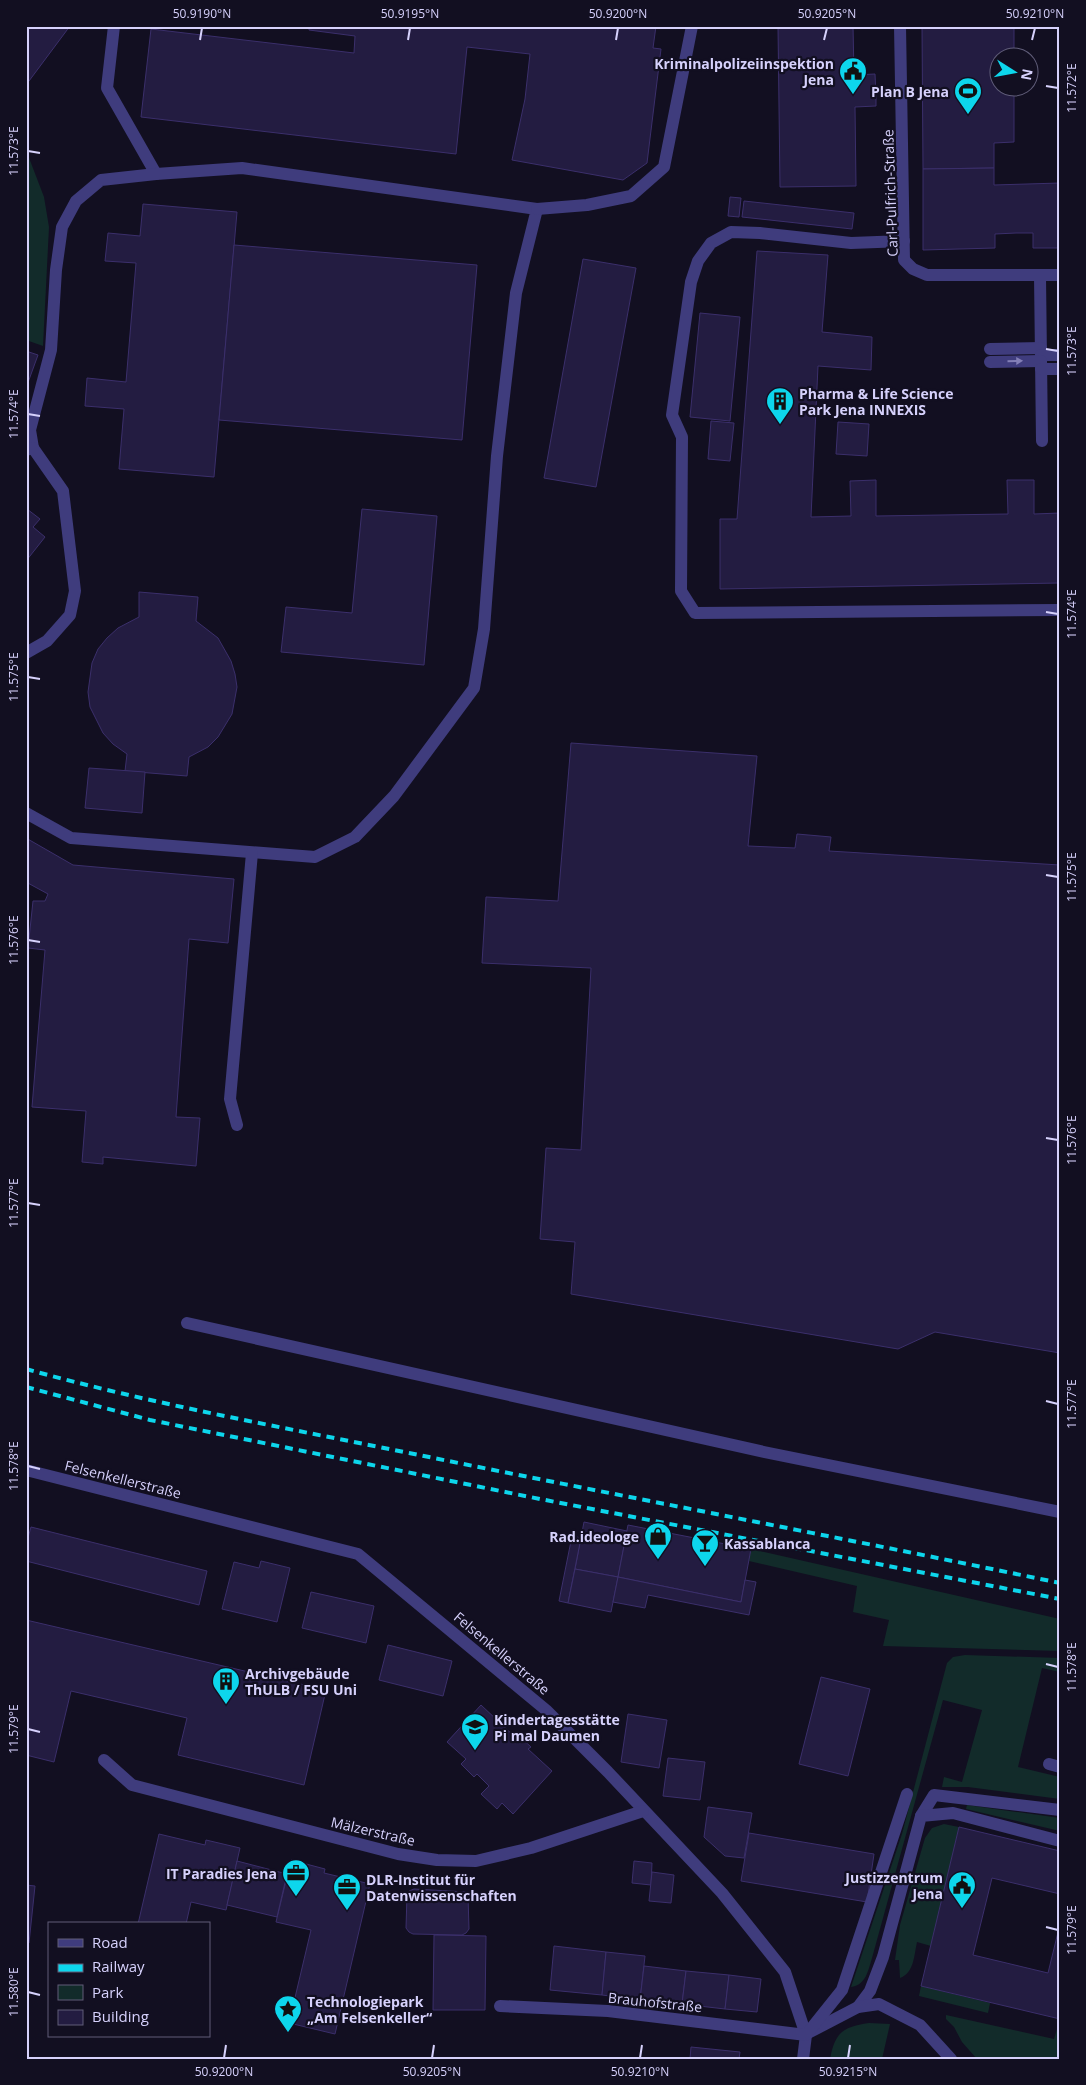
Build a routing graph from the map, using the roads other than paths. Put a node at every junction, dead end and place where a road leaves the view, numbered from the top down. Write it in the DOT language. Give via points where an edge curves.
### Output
graph roads {
  1 [pos="114,26"];
  2 [pos="692,26"];
  3 [pos="900,26"];
  4 [pos="156,174"];
  5 [pos="537,209"];
  6 [pos="904,241"];
  7 [pos="1040,276"];
  8 [pos="1060,276"];
  9 [pos="990,348"];
  10 [pos="1060,355"];
  11 [pos="1041,358"];
  12 [pos="990,362"];
  13 [pos="1060,369"];
  14 [pos="1042,441"];
  15 [pos="30,449"];
  16 [pos="1060,610"];
  17 [pos="26,653"];
  18 [pos="26,813"];
  19 [pos="252,853"];
  20 [pos="236,1125"];
  21 [pos="187,1323"];
  22 [pos="26,1470"];
  23 [pos="1060,1512"];
  24 [pos="104,1760"];
  25 [pos="907,1794"];
  26 [pos="1060,1810"];
  27 [pos="643,1811"];
  28 [pos="921,1816"];
  29 [pos="1060,1842"];
  30 [pos="500,2006"];
  31 [pos="858,2006"];
  32 [pos="806,2035"];
  33 [pos="803,2059"];
  34 [pos="951,2059"];
  1 -- 4 [label="street" via="107,88"];
  2 -- 5 [label="street" via="664,168 631,196 587,205"];
  3 -- 6 [label="street, Carl-Pulfrich-Straße"];
  4 -- 5 [label="street" via="242,168"];
  4 -- 15 [label="street" via="101,180 76,201 62,227 51,350 30,430"];
  5 -- 19 [label="street" via="516,293 497,456 484,629 474,688 394,796 355,837 315,857"];
  6 -- 7 [label="street, Carl-Pulfrich-Straße" via="904,260 913,269 927,275"];
  6 -- 16 [label="street" via="851,243 760,232 731,232 711,243 698,260 690,282 672,414 682,437 681,591 695,613"];
  7 -- 8 [label="street, Carl-Pulfrich-Straße"];
  7 -- 11 [label="street"];
  9 -- 11 [label="street"];
  10 -- 11 [label="street"];
  12 -- 11 [label="street, one-way"];
  11 -- 13 [label="street"];
  11 -- 14 [label="street"];
  15 -- 17 [label="street" via="63,491 75,591 70,615 47,640"];
  18 -- 19 [label="street" via="70,838"];
  19 -- 20 [label="street" via="230,1099"];
  21 -- 23 [label="street" via="764,1452"];
  22 -- 27 [label="street, Felsenkellerstraße" via="358,1554 546,1710"];
  24 -- 27 [label="street, Mälzerstraße" via="132,1785 398,1854 437,1860 476,1861 531,1848"];
  25 -- 32 [label="street" via="842,1990"];
  26 -- 28 [label="street" via="934,1795"];
  27 -- 32 [label="street, Felsenkellerstraße" via="722,1893 785,1972"];
  28 -- 29 [label="street" via="953,1813"];
  28 -- 31 [label="street" via="883,1957 870,1991"];
  30 -- 32 [label="street, Brauhofstraße" via="608,2011"];
  31 -- 32 [label="street"];
  31 -- 34 [label="street" via="879,2004 920,2025"];
  32 -- 33 [label="street, Felsenkellerstraße"];
}
